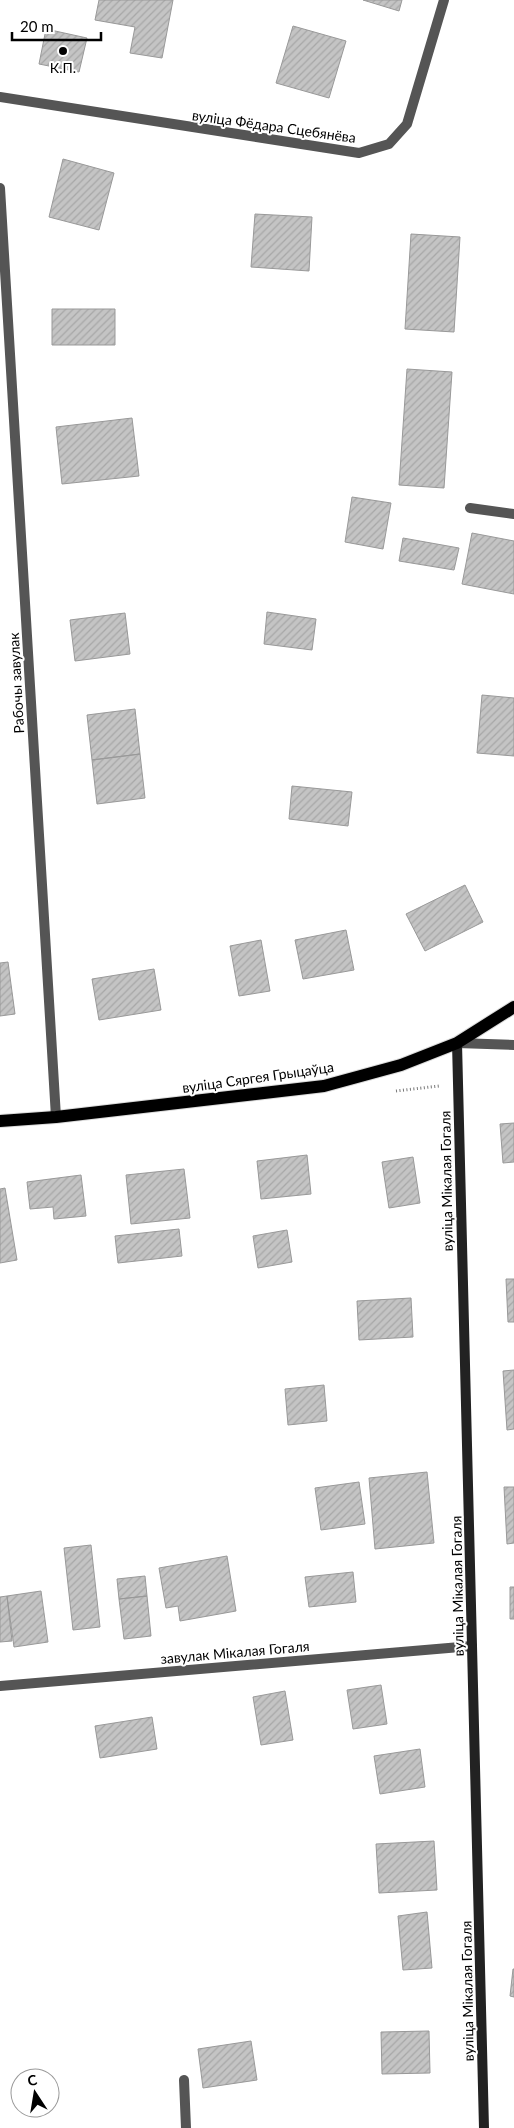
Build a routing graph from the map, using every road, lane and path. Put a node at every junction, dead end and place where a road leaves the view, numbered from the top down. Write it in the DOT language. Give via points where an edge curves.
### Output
graph roads {
  1 [pos="444,0"];
  2 [pos="0,97"];
  3 [pos="0,188"];
  4 [pos="470,508"];
  5 [pos="514,514"];
  6 [pos="514,1007"];
  7 [pos="457,1043"];
  8 [pos="514,1045"];
  9 [pos="56,1117"];
  10 [pos="0,1122"];
  11 [pos="472,1646"];
  12 [pos="0,1686"];
  13 [pos="184,2080"];
  14 [pos="186,2128"];
  15 [pos="484,2128"];
  1 -- 2 [label="street, вуліца Фёдара Сцебянёва" via="407,124 389,144 359,153"];
  3 -- 9 [label="street, Рабочы завулак"];
  4 -- 5 [label="street"];
  6 -- 7 [label="main road"];
  7 -- 8 [label="street, вуліца Сяргея Грыцаўца"];
  7 -- 9 [label="main road, вуліца Сяргея Грыцаўца" via="401,1065 324,1086"];
  7 -- 11 [label="street, вуліца Мікалая Гогаля"];
  9 -- 10 [label="main road, вуліца Сяргея Грыцаўца"];
  11 -- 12 [label="street, завулак Мікалая Гогаля"];
  11 -- 15 [label="street, вуліца Мікалая Гогаля"];
  13 -- 14 [label="street"];
}
